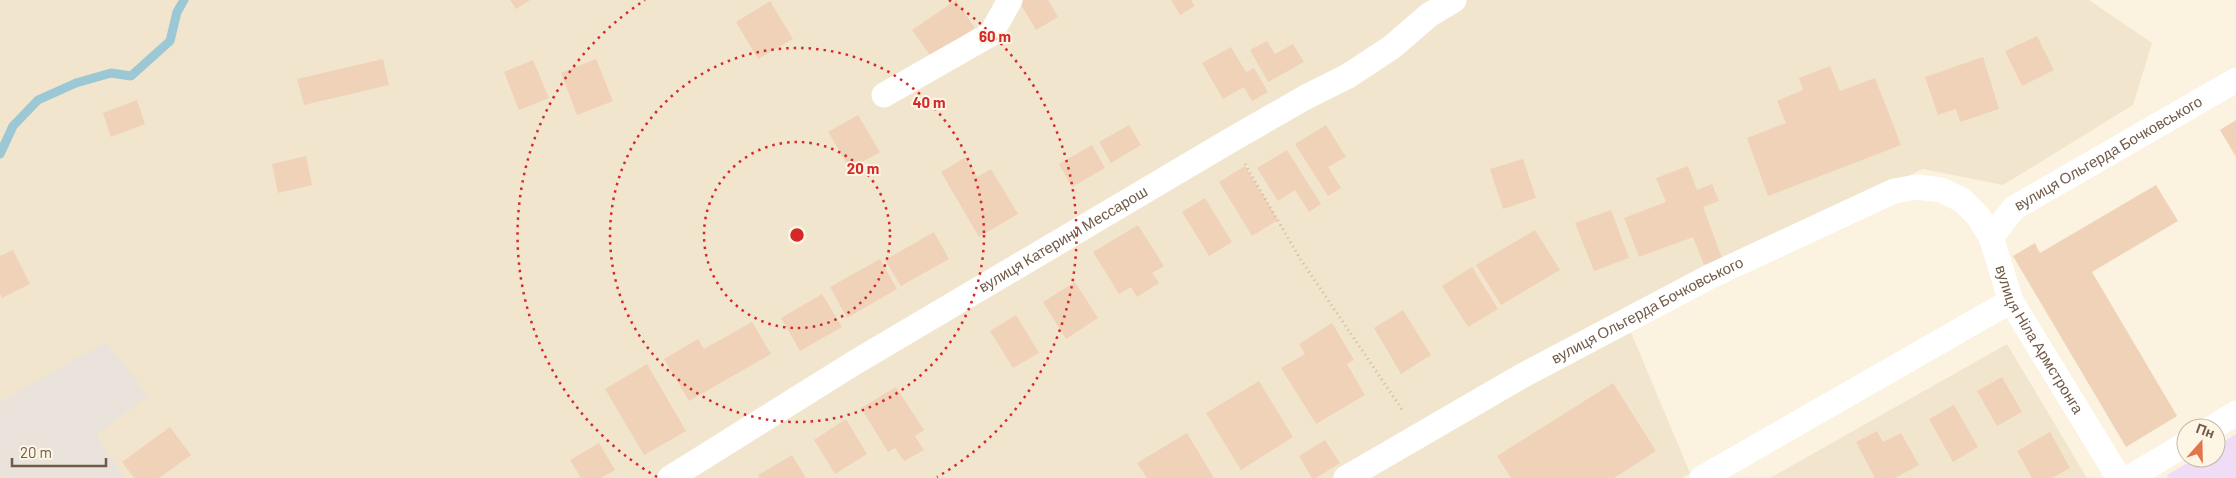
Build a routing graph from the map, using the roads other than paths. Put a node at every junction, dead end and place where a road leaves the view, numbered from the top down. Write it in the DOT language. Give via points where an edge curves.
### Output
graph roads {
  1 [pos="1010,0"];
  2 [pos="1454,0"];
  3 [pos="2236,80"];
  4 [pos="884,95"];
  5 [pos="1962,200"];
  6 [pos="1991,237"];
  7 [pos="2012,301"];
  8 [pos="2176,450"];
  9 [pos="670,478"];
  10 [pos="1346,478"];
  11 [pos="1702,478"];
  12 [pos="2119,478"];
  13 [pos="2129,478"];
  1 -- 4 [label="street" via="991,34"];
  2 -- 9 [label="street, вулиця Катерини Мессарош" via="1348,76 1231,140 854,363"];
  3 -- 6 [label="street, вулиця Ольгерда Бочковського" via="2014,208"];
  5 -- 6 [label="street, вулиця Ніла Армстронга" via="1979,217"];
  5 -- 10 [label="street, вулиця Ольгерда Бочковського" via="1941,190 1917,187 1894,190 1709,277 1520,377"];
  6 -- 7 [label="street, вулиця Ніла Армстронга"];
  7 -- 11 [label="street"];
  7 -- 12 [label="street, вулиця Ніла Армстронга"];
  8 -- 13 [label="street"];
}
